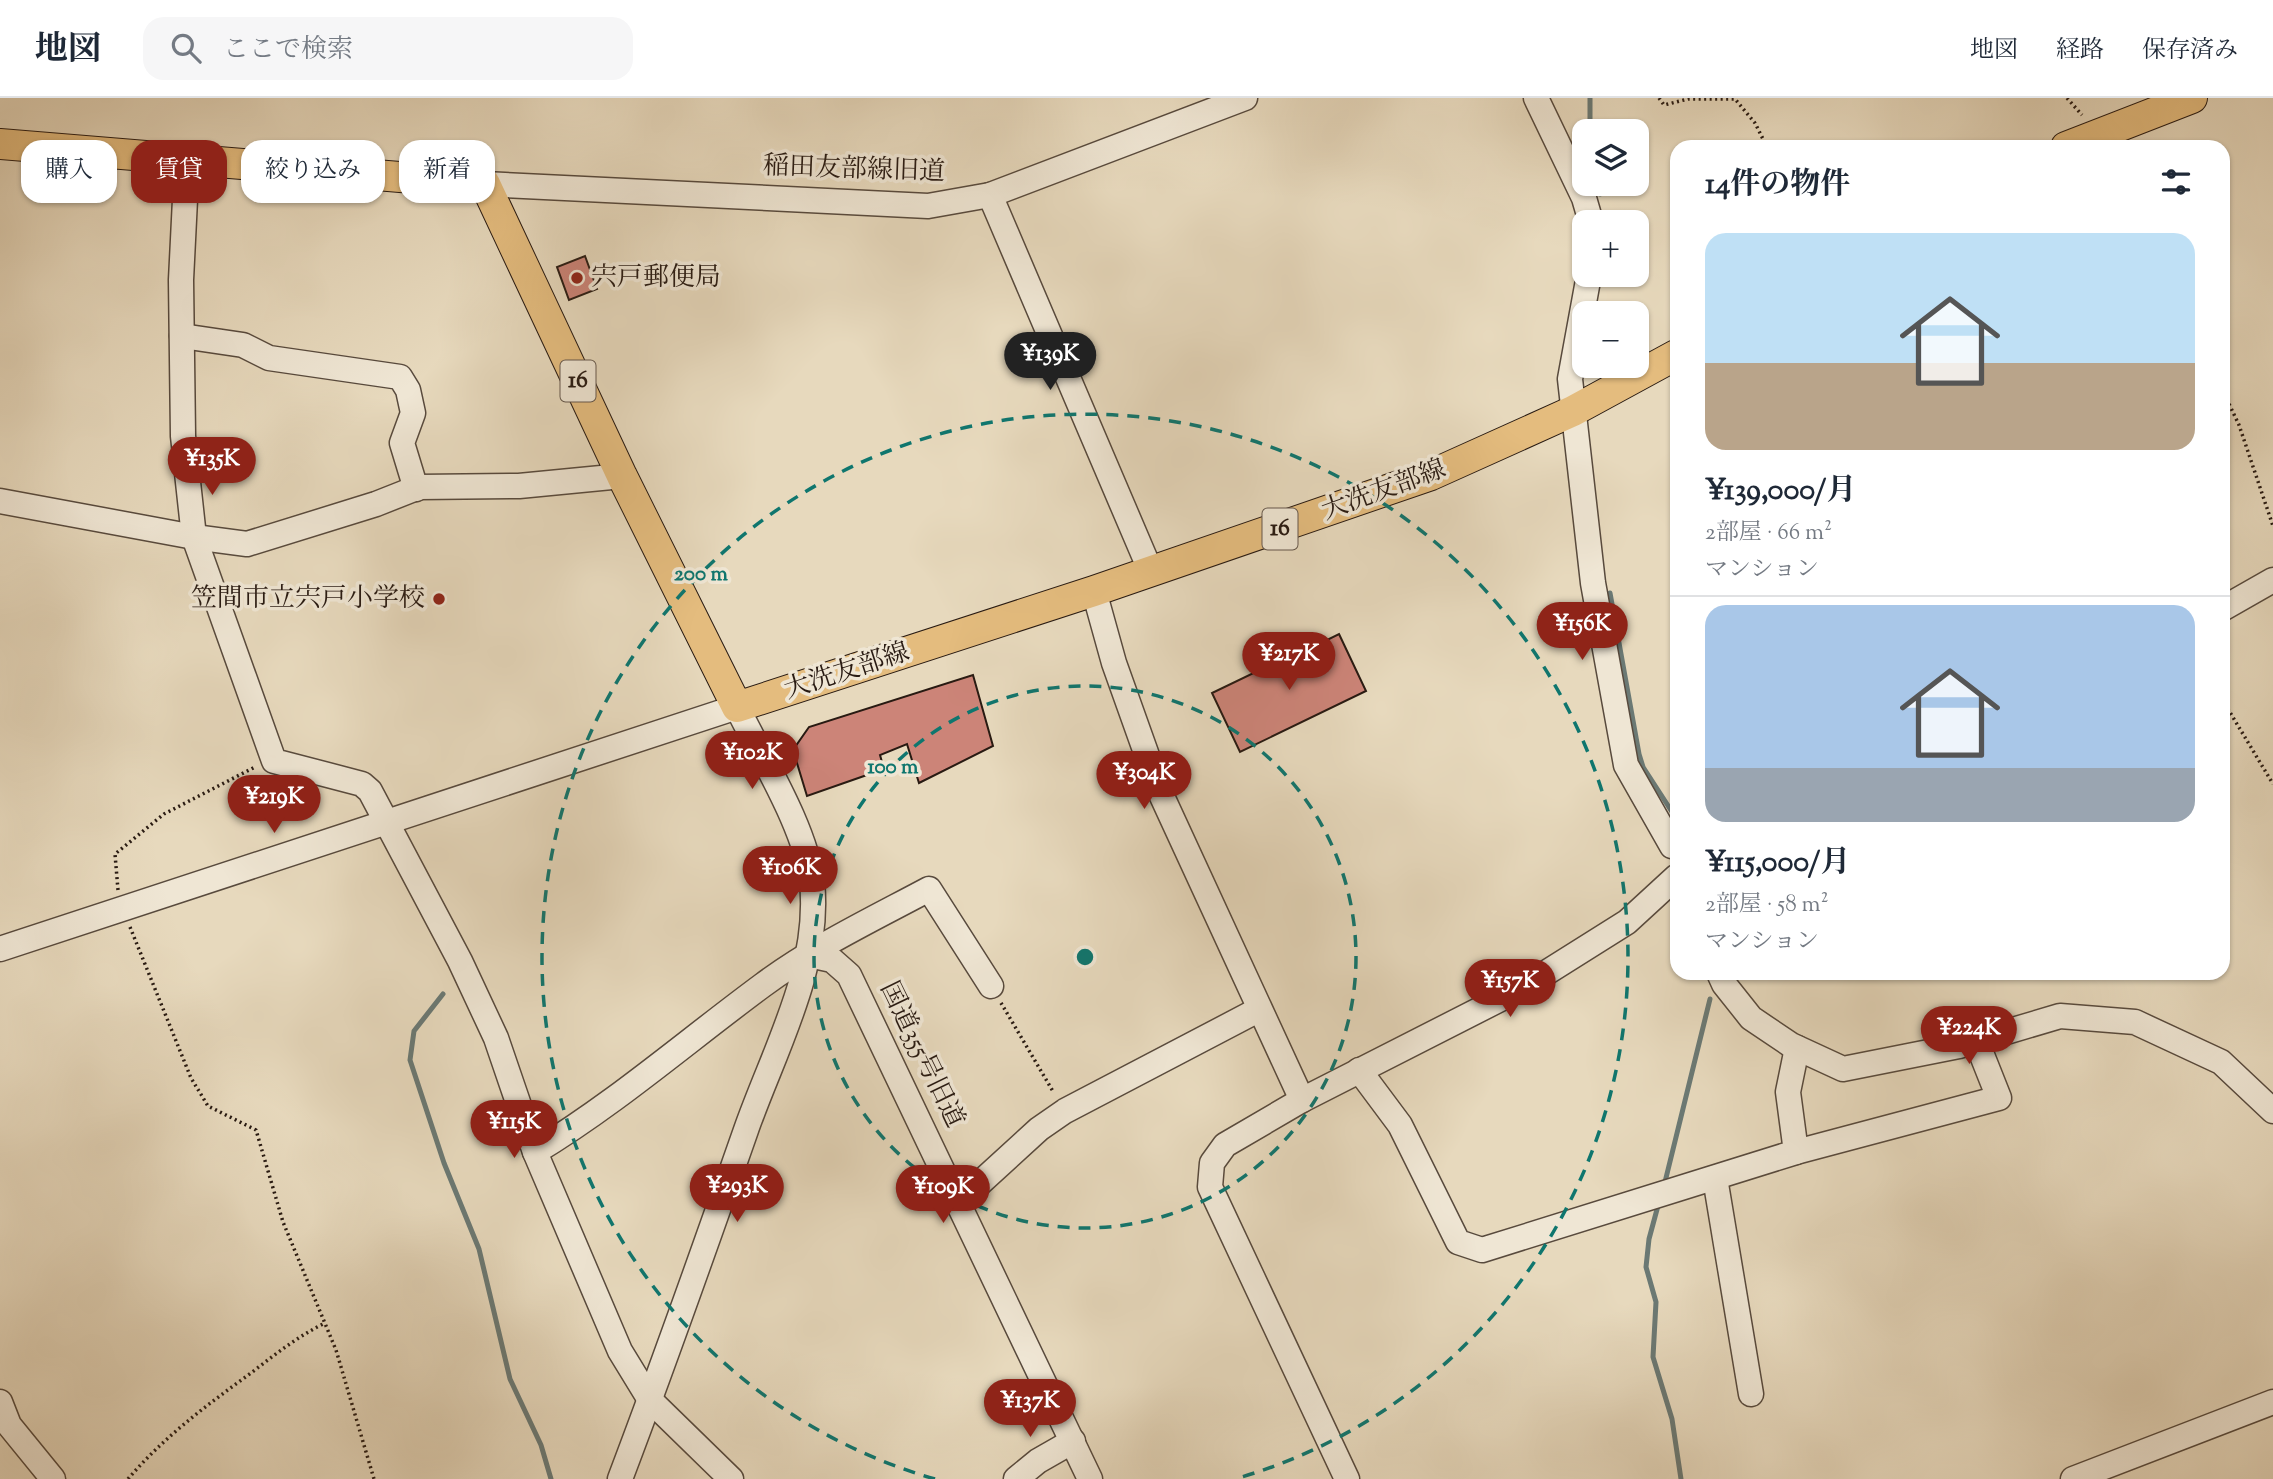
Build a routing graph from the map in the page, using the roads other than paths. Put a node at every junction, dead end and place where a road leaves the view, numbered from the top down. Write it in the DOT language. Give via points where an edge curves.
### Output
graph roads {
  1 [pos="1244,98"];
  2 [pos="1536,98"];
  3 [pos="2192,98"];
  4 [pos="2084,140"];
  5 [pos="0,144"];
  6 [pos="131,155"];
  7 [pos="227,162"];
  8 [pos="399,177"];
  9 [pos="495,184"];
  10 [pos="990,195"];
  11 [pos="185,203"];
  12 [pos="494,203"];
  13 [pos="1588,210"];
  14 [pos="1587,287"];
  15 [pos="182,336"];
  16 [pos="1670,358"];
  17 [pos="1573,411"];
  18 [pos="622,476"];
  19 [pos="416,489"];
  20 [pos="0,501"];
  21 [pos="194,537"];
  22 [pos="1151,572"];
  23 [pos="2273,580"];
  24 [pos="1094,591"];
  25 [pos="2230,604"];
  26 [pos="737,707"];
  27 [pos="386,822"];
  28 [pos="1670,838"];
  29 [pos="1670,880"];
  30 [pos="0,949"];
  31 [pos="809,955"];
  32 [pos="1722,980"];
  33 [pos="991,986"];
  34 [pos="1258,1010"];
  35 [pos="1976,1040"];
  36 [pos="1797,1048"];
  37 [pos="1359,1070"];
  38 [pos="1302,1100"];
  39 [pos="2273,1111"];
  40 [pos="536,1152"];
  41 [pos="1796,1152"];
  42 [pos="1714,1178"];
  43 [pos="958,1203"];
  44 [pos="1751,1394"];
  45 [pos="650,1400"];
  46 [pos="0,1402"];
  47 [pos="2273,1402"];
  48 [pos="4,1424"];
  49 [pos="1073,1441"];
  50 [pos="53,1479"];
  51 [pos="620,1479"];
  52 [pos="731,1479"];
  53 [pos="1016,1479"];
  54 [pos="1090,1479"];
  55 [pos="1347,1479"];
  56 [pos="2073,1479"];
  1 -- 10 [label="street, 稲田友部線旧道"];
  2 -- 13 [label="street"];
  3 -- 4 [label="main road"];
  5 -- 6 [label="main road"];
  7 -- 8 [label="main road"];
  9 -- 10 [label="street, 稲田友部線旧道" via="928,206"];
  10 -- 22 [label="street"];
  11 -- 15 [label="street"];
  12 -- 18 [label="main road, 16"];
  14 -- 17 [label="street" via="1570,379"];
  15 -- 19 [label="street" via="243,345 268,358 400,377 413,413 402,443"];
  15 -- 21 [label="street" via="183,436"];
  16 -- 17 [label="main road, 大洗友部線 / 16"];
  17 -- 22 [label="main road, 大洗友部線 / 16" via="1431,475"];
  17 -- 28 [label="street" via="1602,645 1626,765"];
  18 -- 19 [label="street"];
  18 -- 26 [label="main road, 16"];
  19 -- 21 [label="street" via="247,544"];
  20 -- 21 [label="street"];
  21 -- 27 [label="street" via="274,761 362,784"];
  22 -- 24 [label="main road, 大洗友部線 / 16"];
  23 -- 25 [label="street"];
  24 -- 26 [label="main road, 大洗友部線 / 16"];
  24 -- 34 [label="street" via="1138,737"];
  26 -- 27 [label="street"];
  26 -- 31 [label="street" via="807,857 813,913"];
  27 -- 30 [label="street"];
  27 -- 40 [label="street" via="496,1038"];
  29 -- 37 [label="street" via="1628,922 1522,988"];
  31 -- 33 [label="street" via="929,889"];
  31 -- 40 [label="street"];
  31 -- 43 [label="street, 国道355号旧道" via="832,960 849,975"];
  31 -- 45 [label="street"];
  32 -- 36 [label="street" via="1751,1018"];
  34 -- 38 [label="street"];
  34 -- 43 [label="street" via="1065,1111"];
  35 -- 36 [label="street" via="1843,1069"];
  35 -- 39 [label="street" via="2060,1016 2135,1022 2221,1062"];
  35 -- 41 [label="street" via="1999,1098"];
  36 -- 41 [label="street" via="1788,1092"];
  37 -- 38 [label="street"];
  37 -- 42 [label="street" via="1399,1125 1458,1242 1482,1250"];
  38 -- 55 [label="street" via="1225,1145 1212,1163 1209,1186"];
  40 -- 45 [label="street" via="620,1351"];
  41 -- 42 [label="street"];
  42 -- 44 [label="street"];
  43 -- 49 [label="street, 国道355号旧道"];
  45 -- 51 [label="street"];
  45 -- 52 [label="street"];
  46 -- 48 [label="street"];
  47 -- 56 [label="street"];
  48 -- 50 [label="street"];
  49 -- 53 [label="street"];
  49 -- 54 [label="street, 国道355号旧道"];
}
